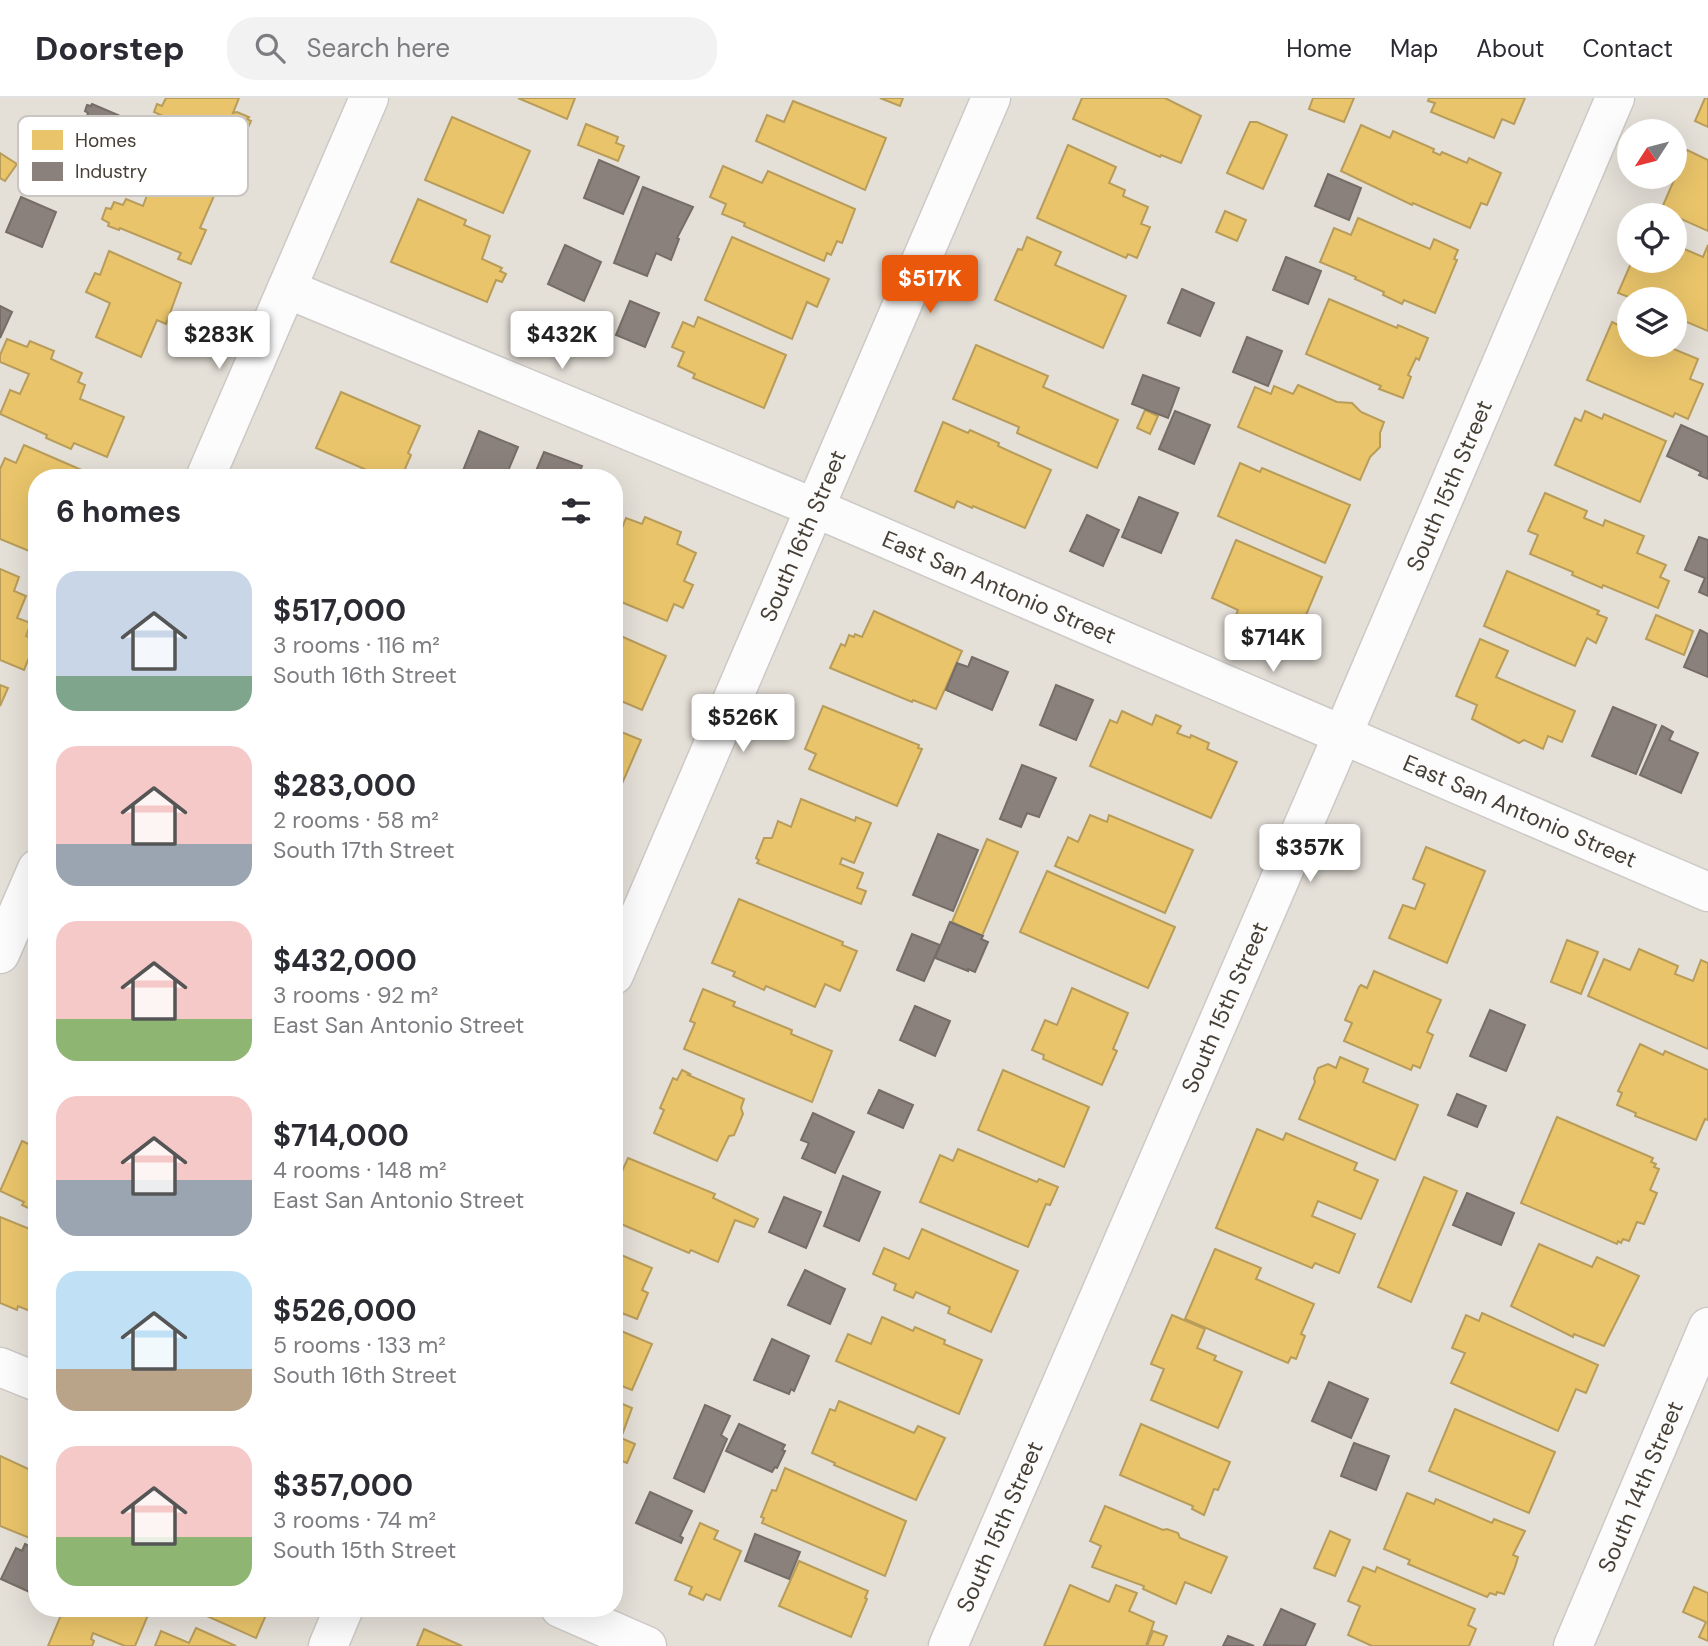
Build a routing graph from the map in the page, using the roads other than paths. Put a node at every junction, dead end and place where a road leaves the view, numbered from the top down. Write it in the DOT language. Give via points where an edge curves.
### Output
graph roads {
  1 [pos="369,98"];
  2 [pos="992,98"];
  3 [pos="1615,98"];
  4 [pos="287,289"];
  5 [pos="209,469"];
  6 [pos="815,508"];
  7 [pos="1342,736"];
  8 [pos="28,890"];
  9 [pos="1708,892"];
  10 [pos="0,954"];
  11 [pos="623,954"];
  12 [pos="1708,1327"];
  13 [pos="0,1367"];
  14 [pos="28,1378"];
  15 [pos="340,1617"];
  16 [pos="581,1617"];
  17 [pos="328,1646"];
  18 [pos="647,1646"];
  19 [pos="948,1646"];
  20 [pos="1573,1646"];
  1 -- 4 [label="street"];
  2 -- 6 [label="street, South 16th Street"];
  3 -- 7 [label="street, South 15th Street"];
  4 -- 5 [label="street"];
  4 -- 6 [label="street, East San Antonio Street"];
  6 -- 7 [label="street, East San Antonio Street"];
  6 -- 11 [label="street, South 16th Street"];
  7 -- 9 [label="street, East San Antonio Street"];
  7 -- 19 [label="street, South 15th Street"];
  8 -- 10 [label="street"];
  12 -- 20 [label="street, South 14th Street"];
  13 -- 14 [label="street"];
  15 -- 17 [label="street"];
  16 -- 18 [label="street"];
}
